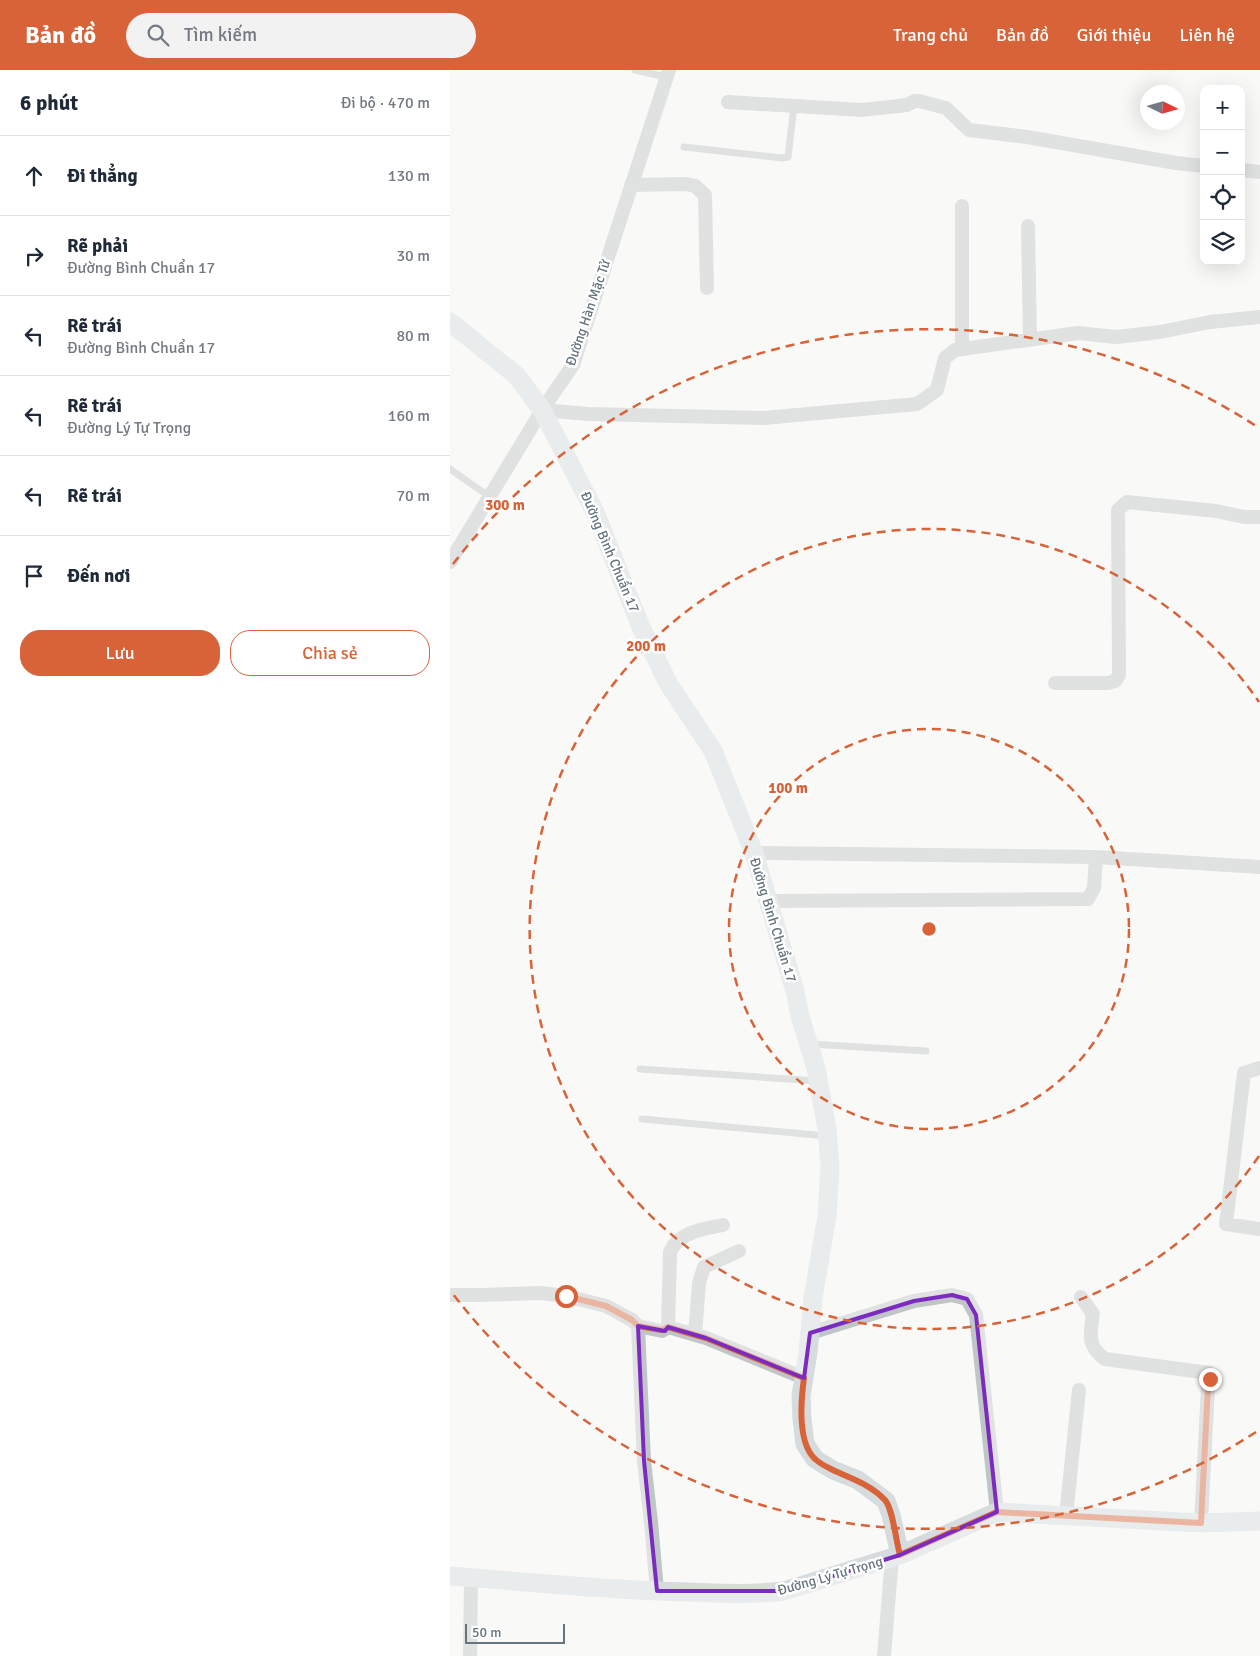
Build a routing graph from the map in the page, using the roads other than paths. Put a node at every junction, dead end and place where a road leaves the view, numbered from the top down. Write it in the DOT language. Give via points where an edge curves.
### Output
graph roads {
  1 [pos="635,70"];
  2 [pos="668,73"];
  3 [pos="728,102"];
  4 [pos="794,106"];
  5 [pos="684,147"];
  6 [pos="1200,166"];
  7 [pos="1245,170"];
  8 [pos="1260,172"];
  9 [pos="631,185"];
  10 [pos="962,206"];
  11 [pos="1028,226"];
  12 [pos="707,288"];
  13 [pos="1260,316"];
  14 [pos="450,322"];
  15 [pos="1030,339"];
  16 [pos="962,349"];
  17 [pos="542,410"];
  18 [pos="450,469"];
  19 [pos="490,497"];
  20 [pos="1260,516"];
  21 [pos="450,562"];
  22 [pos="1055,683"];
  23 [pos="754,853"];
  24 [pos="1096,857"];
  25 [pos="1260,867"];
  26 [pos="768,901"];
  27 [pos="808,1043"];
  28 [pos="926,1050"];
  29 [pos="1260,1068"];
  30 [pos="640,1069"];
  31 [pos="818,1082"];
  32 [pos="642,1119"];
  33 [pos="827,1136"];
  34 [pos="723,1226"];
  35 [pos="1260,1229"];
  36 [pos="739,1251"];
  37 [pos="450,1295"];
  38 [pos="1081,1297"];
  39 [pos="638,1326"];
  40 [pos="668,1327"];
  41 [pos="810,1333"];
  42 [pos="695,1335"];
  43 [pos="804,1378"];
  44 [pos="1078,1390"];
  45 [pos="997,1512"];
  46 [pos="1066,1516"];
  47 [pos="1260,1521"];
  48 [pos="1201,1523"];
  49 [pos="896,1556"];
  50 [pos="450,1576"];
  51 [pos="471,1578"];
  52 [pos="656,1591"];
  53 [pos="470,1656"];
  54 [pos="884,1656"];
  1 -- 2 [label="lane"];
  2 -- 9 [label="street, Đường Hàn Mặc Tử"];
  3 -- 4 [label="street"];
  4 -- 5 [label="lane" via="788,156 782,158"];
  4 -- 6 [label="street" via="862,110 920,101 946,108 969,130"];
  7 -- 8 [label="street"];
  9 -- 12 [label="street" via="686,184 695,186 705,195"];
  9 -- 17 [label="street, Đường Hàn Mặc Tử" via="573,365"];
  10 -- 16 [label="street"];
  11 -- 15 [label="street"];
  13 -- 15 [label="street" via="1116,337 1078,332"];
  14 -- 17 [label="street, Đường Bình Chuẩn 17" via="517,376"];
  15 -- 16 [label="street"];
  16 -- 17 [label="street" via="944,358 937,390 917,404 764,418"];
  17 -- 19 [label="street, Đường Hàn Mặc Tử"];
  17 -- 23 [label="street, Đường Bình Chuẩn 17" via="596,512 640,625 668,683 713,751"];
  18 -- 19 [label="lane"];
  19 -- 21 [label="street, Đường Hàn Mặc Tử"];
  20 -- 22 [label="street" via="1244,517 1127,502 1118,510 1119,675 1108,683"];
  23 -- 24 [label="street"];
  23 -- 26 [label="street, Đường Bình Chuẩn 17"];
  24 -- 25 [label="street"];
  24 -- 26 [label="street" via="1094,888 1088,899"];
  26 -- 27 [label="street, Đường Bình Chuẩn 17"];
  27 -- 28 [label="lane"];
  27 -- 31 [label="street, Đường Bình Chuẩn 17"];
  29 -- 35 [label="street" via="1244,1073 1226,1224"];
  30 -- 31 [label="lane"];
  31 -- 33 [label="street, Đường Bình Chuẩn 17"];
  32 -- 33 [label="lane"];
  33 -- 41 [label="street, Đường Bình Chuẩn 17" via="827,1216"];
  34 -- 40 [label="street" via="685,1235 673,1244 670,1252"];
  36 -- 42 [label="street" via="704,1268 699,1283"];
  37 -- 39 [label="street" via="514,1292 566,1296 606,1306"];
  38 -- 48 [label="street" via="1093,1314 1090,1334 1095,1352 1105,1359 1209,1373"];
  39 -- 40 [label="street" via="662,1330"];
  39 -- 52 [label="street" via="644,1461"];
  40 -- 42 [label="street"];
  41 -- 43 [label="street, Đường Bình Chuẩn 17"];
  41 -- 45 [label="street" via="914,1301 952,1295 967,1299 976,1314"];
  42 -- 43 [label="street"];
  43 -- 49 [label="street, Đường Bình Chuẩn 17" via="801,1396 806,1444 815,1459 858,1480 886,1501"];
  44 -- 46 [label="street"];
  45 -- 46 [label="street, Đường Lý Tự Trọng"];
  45 -- 49 [label="street, Đường Lý Tự Trọng"];
  46 -- 48 [label="street, Đường Lý Tự Trọng"];
  47 -- 48 [label="street, Đường Lý Tự Trọng"];
  49 -- 52 [label="street, Đường Lý Tự Trọng" via="784,1591 752,1594"];
  49 -- 54 [label="street"];
  50 -- 51 [label="street, Đường Lý Tự Trọng"];
  51 -- 52 [label="street, Đường Lý Tự Trọng"];
  51 -- 53 [label="street"];
}
